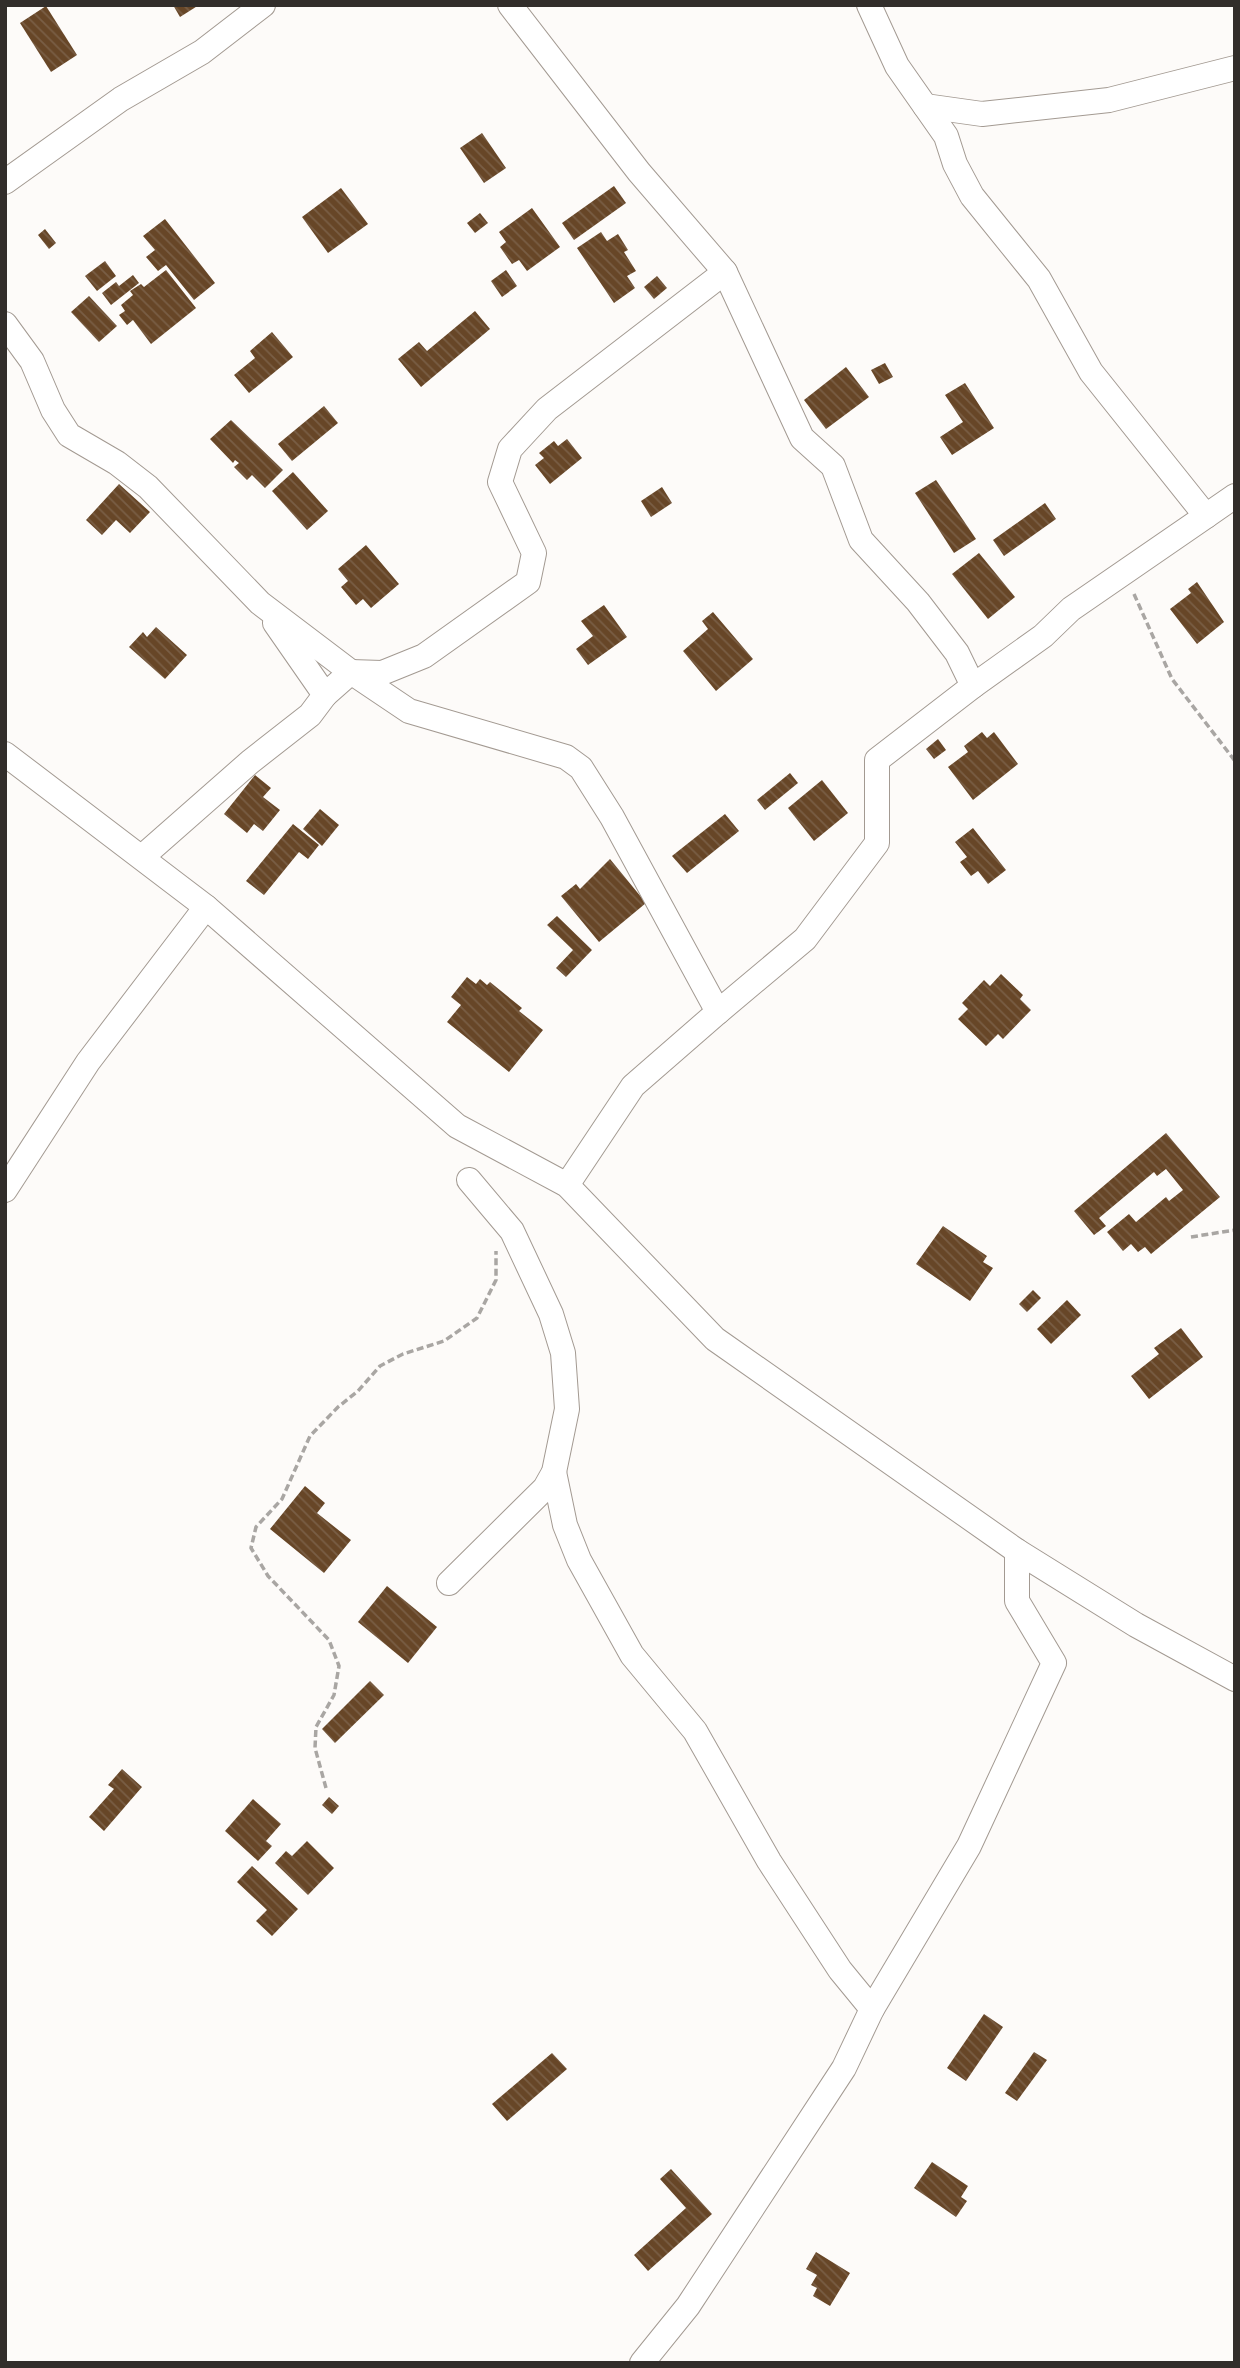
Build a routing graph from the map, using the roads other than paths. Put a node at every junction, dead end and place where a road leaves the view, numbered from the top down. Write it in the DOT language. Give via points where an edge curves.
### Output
graph roads {
  1 [pos="263,5"];
  2 [pos="510,5"];
  3 [pos="869,5"];
  4 [pos="1235,68"];
  5 [pos="925,106"];
  6 [pos="5,182"];
  7 [pos="725,272"];
  8 [pos="5,324"];
  9 [pos="1235,495"];
  10 [pos="1206,516"];
  11 [pos="260,603"];
  12 [pos="351,672"];
  13 [pos="973,686"];
  14 [pos="325,695"];
  15 [pos="5,754"];
  16 [pos="142,857"];
  17 [pos="206,907"];
  18 [pos="718,1012"];
  19 [pos="469,1180"];
  20 [pos="567,1185"];
  21 [pos="5,1190"];
  22 [pos="554,1472"];
  23 [pos="1017,1551"];
  24 [pos="449,1583"];
  25 [pos="1235,1679"];
  26 [pos="872,2009"];
  27 [pos="642,2363"];
  1 -- 6 [label="street" via="202,52 121,99"];
  2 -- 7 [label="street" via="639,172"];
  3 -- 5 [label="street" via="897,66"];
  4 -- 5 [label="street" via="1109,100 982,114"];
  5 -- 10 [label="street" via="946,136 972,196 1039,279 1091,372"];
  7 -- 12 [label="street" via="547,409 510,449 500,482 534,553 528,582 424,656 382,673"];
  7 -- 13 [label="street" via="802,438 833,466 861,540 918,602 957,653"];
  8 -- 11 [label="street" via="32,361 69,435 148,487"];
  9 -- 10 [label="street"];
  10 -- 13 [label="street" via="1071,609 1043,636"];
  11 -- 12 [label="street"];
  11 -- 14 [label="street"];
  12 -- 14 [label="street"];
  12 -- 18 [label="street" via="409,711 566,757 581,768"];
  13 -- 18 [label="street" via="877,760 877,843 805,939"];
  14 -- 16 [label="street" via="310,715"];
  15 -- 16 [label="street"];
  16 -- 17 [label="street"];
  17 -- 20 [label="street" via="457,1126"];
  17 -- 21 [label="street" via="88,1062"];
  18 -- 20 [label="street" via="633,1086"];
  19 -- 22 [label="street" via="512,1231 564,1353 568,1409"];
  20 -- 23 [label="street" via="715,1339"];
  22 -- 24 [label="street" via="545,1488"];
  22 -- 26 [label="street" via="565,1525 579,1560 632,1655 695,1731 769,1861 840,1970"];
  23 -- 25 [label="street" via="1136,1625"];
  23 -- 26 [label="street" via="1017,1601 1054,1663 969,1846"];
  26 -- 27 [label="street" via="844,2067 688,2306"];
}
